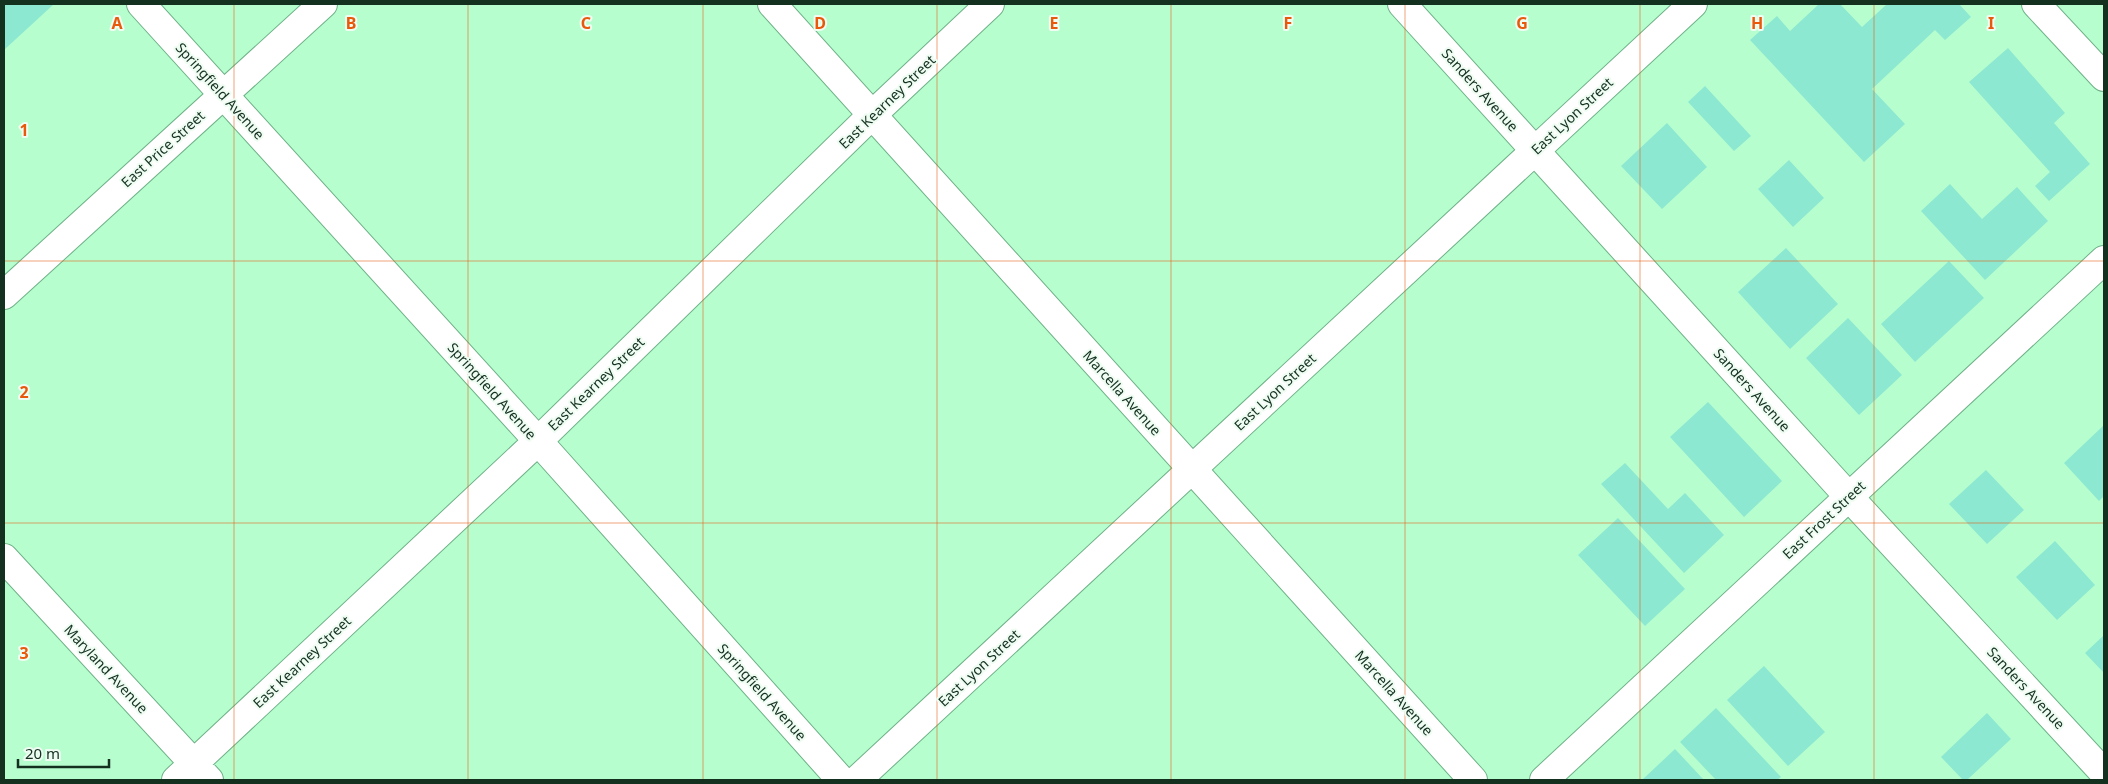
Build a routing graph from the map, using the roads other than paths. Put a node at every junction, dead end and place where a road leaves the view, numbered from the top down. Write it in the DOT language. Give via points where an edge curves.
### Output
graph roads {
  1 [pos="141,4"];
  2 [pos="323,4"];
  3 [pos="772,4"];
  4 [pos="990,4"];
  5 [pos="1402,4"];
  6 [pos="1693,4"];
  7 [pos="2036,4"];
  8 [pos="2104,78"];
  9 [pos="223,95"];
  10 [pos="873,114"];
  11 [pos="1535,151"];
  12 [pos="2104,260"];
  13 [pos="4,295"];
  14 [pos="538,441"];
  15 [pos="1191,470"];
  16 [pos="1849,497"];
  17 [pos="4,558"];
  18 [pos="2104,773"];
  19 [pos="193,775"];
  20 [pos="841,780"];
  21 [pos="857,780"];
  22 [pos="1473,780"];
  23 [pos="1544,780"];
  1 -- 9 [label="street, Springfield Avenue"];
  2 -- 9 [label="street, East Price Street"];
  3 -- 10 [label="street, Marcella Avenue"];
  4 -- 10 [label="street, East Kearney Street"];
  5 -- 11 [label="street, Sanders Avenue"];
  6 -- 11 [label="street, East Lyon Street"];
  7 -- 8 [label="street"];
  9 -- 13 [label="street, East Price Street"];
  9 -- 14 [label="street, Springfield Avenue"];
  10 -- 14 [label="street, East Kearney Street"];
  10 -- 15 [label="street, Marcella Avenue"];
  11 -- 15 [label="street, East Lyon Street"];
  11 -- 16 [label="street, Sanders Avenue"];
  12 -- 16 [label="street, East Frost Street"];
  14 -- 19 [label="street, East Kearney Street"];
  14 -- 20 [label="street, Springfield Avenue"];
  15 -- 21 [label="street, East Lyon Street"];
  15 -- 22 [label="street, Marcella Avenue"];
  16 -- 18 [label="street, Sanders Avenue"];
  16 -- 23 [label="street, East Frost Street"];
  17 -- 19 [label="street, Maryland Avenue"];
}
